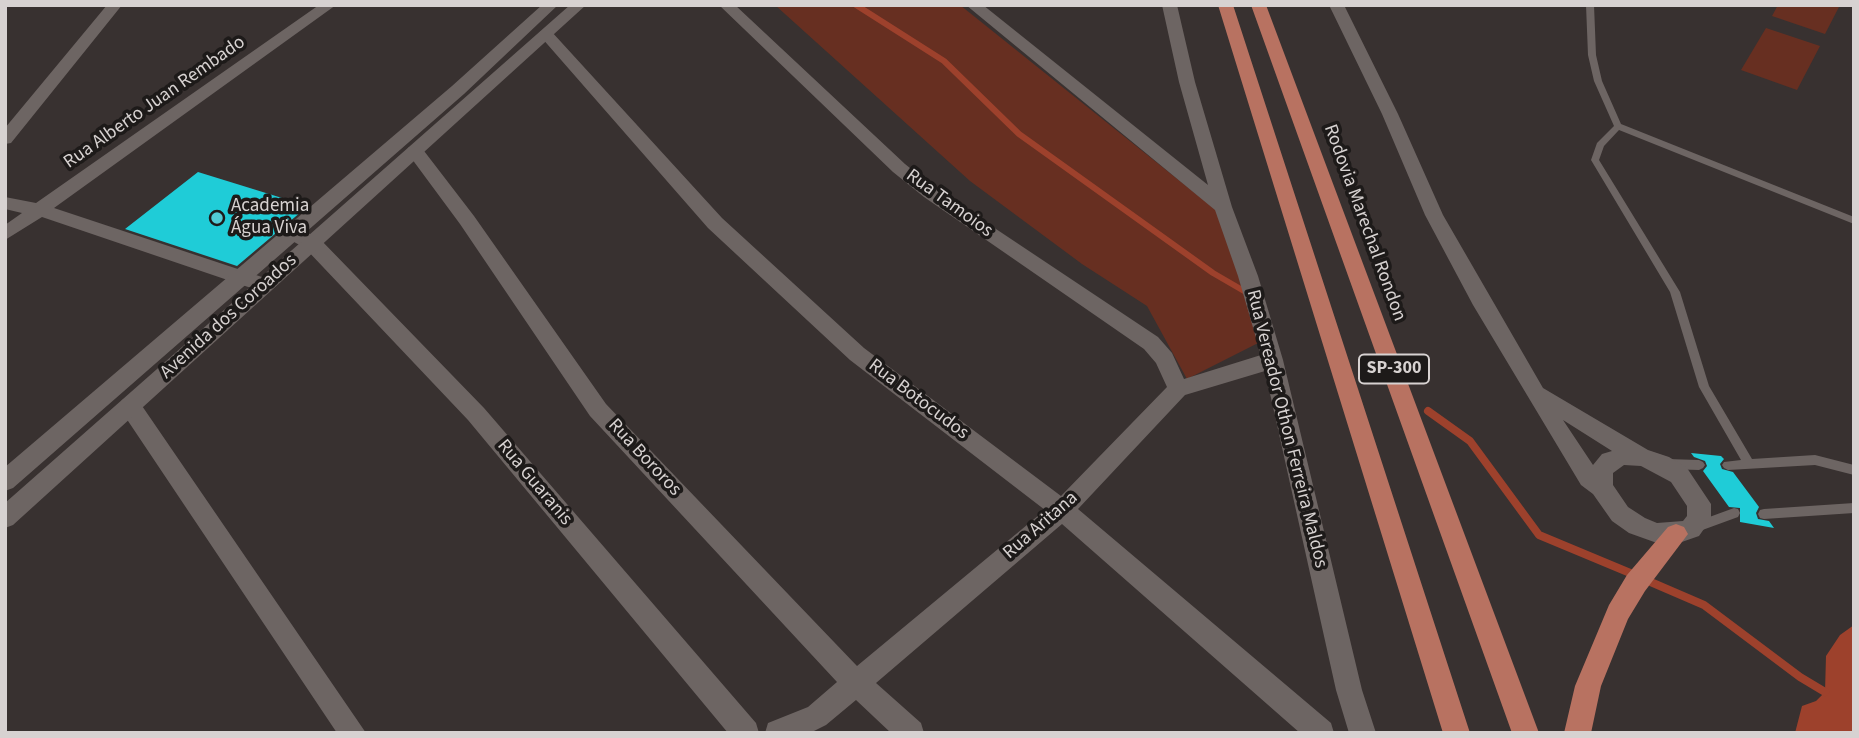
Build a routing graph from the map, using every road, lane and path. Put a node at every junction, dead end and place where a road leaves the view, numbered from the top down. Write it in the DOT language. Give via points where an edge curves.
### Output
graph roads {
  1 [pos="115,5"];
  2 [pos="329,5"];
  3 [pos="551,5"];
  4 [pos="579,5"];
  5 [pos="726,5"];
  6 [pos="974,5"];
  7 [pos="1169,5"];
  8 [pos="1218,5"];
  9 [pos="1224,5"];
  10 [pos="1258,5"];
  11 [pos="1336,5"];
  12 [pos="1590,5"];
  13 [pos="546,34"];
  14 [pos="1234,37"];
  15 [pos="1618,126"];
  16 [pos="5,139"];
  17 [pos="415,151"];
  18 [pos="5,203"];
  19 [pos="1223,207"];
  20 [pos="40,210"];
  21 [pos="1854,220"];
  22 [pos="5,234"];
  23 [pos="302,238"];
  24 [pos="240,277"];
  25 [pos="264,285"];
  26 [pos="1273,360"];
  27 [pos="1178,389"];
  28 [pos="1538,394"];
  29 [pos="130,406"];
  30 [pos="1651,461"];
  31 [pos="1749,464"];
  32 [pos="1699,465"];
  33 [pos="1728,465"];
  34 [pos="1854,470"];
  35 [pos="5,481"];
  36 [pos="1601,487"];
  37 [pos="1854,508"];
  38 [pos="1062,510"];
  39 [pos="1734,513"];
  40 [pos="1764,514"];
  41 [pos="5,517"];
  42 [pos="1684,532"];
  43 [pos="855,682"];
  44 [pos="815,724"];
  45 [pos="353,733"];
  46 [pos="746,733"];
  47 [pos="778,733"];
  48 [pos="911,733"];
  49 [pos="1321,733"];
  50 [pos="1363,733"];
  51 [pos="1457,733"];
  52 [pos="1526,733"];
  53 [pos="1577,733"];
  1 -- 16 [label="street"];
  2 -- 20 [label="street, Rua Alberto Juan Rembado"];
  3 -- 23 [label="street, Avenida dos Coroados"];
  4 -- 13 [label="street, Avenida dos Coroados"];
  5 -- 27 [label="street, Rua Tamoios" via="930,193 1151,343 1165,359"];
  6 -- 19 [label="street"];
  7 -- 19 [label="street, Rua Vereador Othon Ferreira Maldos"];
  8 -- 14 [label="highway"];
  9 -- 14 [label="highway, SP-300"];
  10 -- 52 [label="highway, Rodovia Marechal Rondon / SP-300"];
  11 -- 28 [label="street" via="1434,215"];
  12 -- 15 [label="lane" via="1598,81"];
  13 -- 17 [label="street, Avenida dos Coroados"];
  13 -- 38 [label="street, Rua Botocudos" via="715,223 757,263 857,354"];
  14 -- 51 [label="highway, SP-300"];
  15 -- 21 [label="lane"];
  15 -- 31 [label="lane" via="1600,145 1595,160 1675,292 1704,387"];
  17 -- 23 [label="street, Avenida dos Coroados"];
  17 -- 43 [label="street, Rua Bororos" via="598,410"];
  18 -- 20 [label="street"];
  19 -- 26 [label="street, Rua Vereador Othon Ferreira Maldos"];
  20 -- 22 [label="street, Rua Alberto Juan Rembado"];
  20 -- 24 [label="street"];
  23 -- 24 [label="street, Avenida dos Coroados"];
  23 -- 25 [label="street, Avenida dos Coroados"];
  23 -- 46 [label="street, Rua Guaranis" via="476,414"];
  24 -- 25 [label="street"];
  24 -- 35 [label="street, Avenida dos Coroados"];
  25 -- 29 [label="street, Avenida dos Coroados"];
  26 -- 27 [label="street, Rua Aritana"];
  26 -- 50 [label="street, Rua Vereador Othon Ferreira Maldos" via="1349,690"];
  27 -- 38 [label="street, Rua Aritana"];
  28 -- 30 [label="street"];
  28 -- 36 [label="street" via="1589,478"];
  29 -- 41 [label="street, Avenida dos Coroados"];
  29 -- 45 [label="street"];
  30 -- 32 [label="lane"];
  30 -- 36 [label="street" via="1624,456 1610,461 1602,470"];
  30 -- 42 [label="street" via="1679,475 1699,504 1699,519"];
  31 -- 33 [label="lane"];
  31 -- 34 [label="lane" via="1815,460"];
  36 -- 42 [label="street" via="1620,514 1637,526 1657,533"];
  37 -- 40 [label="lane"];
  38 -- 43 [label="street, Rua Aritana"];
  38 -- 49 [label="street, Rua Botocudos"];
  39 -- 42 [label="lane"];
  42 -- 53 [label="highway" via="1636,583 1618,613 1588,686"];
  43 -- 44 [label="street, Rua Aritana"];
  43 -- 48 [label="street, Rua Bororos"];
  44 -- 47 [label="street, Rua Aritana"];
}
